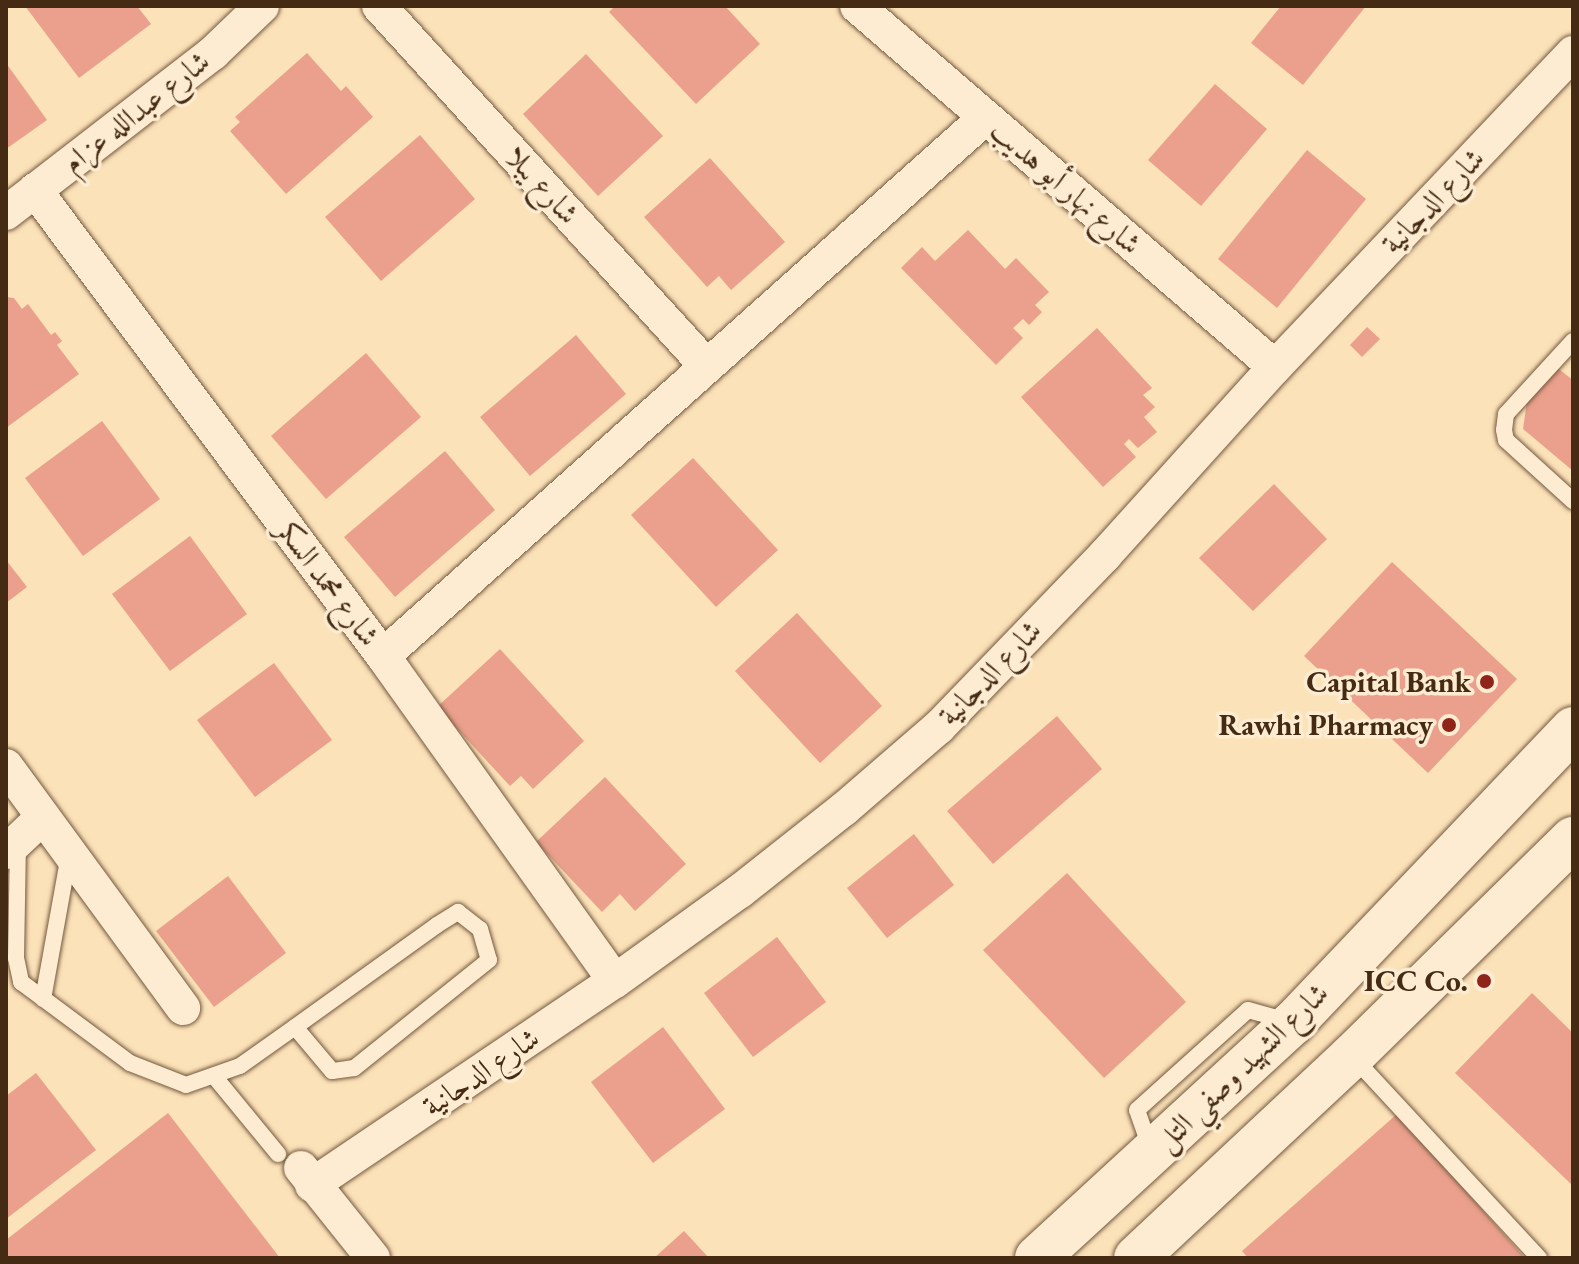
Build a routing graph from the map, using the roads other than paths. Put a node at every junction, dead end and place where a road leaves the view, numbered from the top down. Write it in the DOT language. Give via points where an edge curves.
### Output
graph roads {
  1 [pos="262,6"];
  2 [pos="379,6"];
  3 [pos="857,6"];
  4 [pos="1573,53"];
  5 [pos="985,118"];
  6 [pos="35,190"];
  7 [pos="6,213"];
  8 [pos="1573,341"];
  9 [pos="706,365"];
  10 [pos="1275,367"];
  11 [pos="1573,501"];
  12 [pos="383,656"];
  13 [pos="1573,729"];
  14 [pos="6,766"];
  15 [pos="43,817"];
  16 [pos="1573,839"];
  17 [pos="12,847"];
  18 [pos="69,851"];
  19 [pos="615,981"];
  20 [pos="43,999"];
  21 [pos="183,1008"];
  22 [pos="295,1027"];
  23 [pos="1352,1056"];
  24 [pos="214,1076"];
  25 [pos="297,1169"];
  26 [pos="1097,1203"];
  27 [pos="1139,1255"];
  28 [pos="373,1258"];
  29 [pos="1037,1258"];
  30 [pos="1539,1258"];
  1 -- 6 [label="street, شارع عبدالله عزام" via="213,53"];
  2 -- 9 [label="street, شارع يبلا"];
  3 -- 5 [label="street, شارع نهار أبو هديب"];
  4 -- 10 [label="street, شارع الدجانية"];
  5 -- 9 [label="street"];
  5 -- 10 [label="street, شارع نهار أبو هديب"];
  6 -- 7 [label="street, شارع عبدالله عزام"];
  6 -- 12 [label="street, شارع محمد السكر"];
  8 -- 11 [label="lane" via="1506,414 1504,430 1506,440"];
  9 -- 12 [label="street"];
  10 -- 19 [label="street, شارع الدجانية" via="939,727 740,891"];
  12 -- 19 [label="street, شارع محمد السكر"];
  13 -- 26 [label="main road, شارع الشهيد وصفي التل" via="1293,1023"];
  14 -- 15 [label="street"];
  15 -- 17 [label="street"];
  15 -- 18 [label="street"];
  16 -- 23 [label="main road"];
  17 -- 20 [label="lane" via="16,958 21,982"];
  18 -- 20 [label="lane"];
  18 -- 21 [label="street"];
  19 -- 25 [label="street, شارع الدجانية"];
  20 -- 24 [label="lane" via="130,1063 186,1085"];
  22 -- 22 [label="lane" via="332,1071 354,1068 489,960 480,929 458,912"];
  22 -- 24 [label="lane" via="240,1066"];
  23 -- 27 [label="main road"];
  23 -- 30 [label="lane"];
  24 -- 25 [label="lane"];
  25 -- 28 [label="street"];
  26 -- 27 [label="main road" via="1112,1235"];
  26 -- 29 [label="main road, شارع الشهيد وصفي التل"];
}
